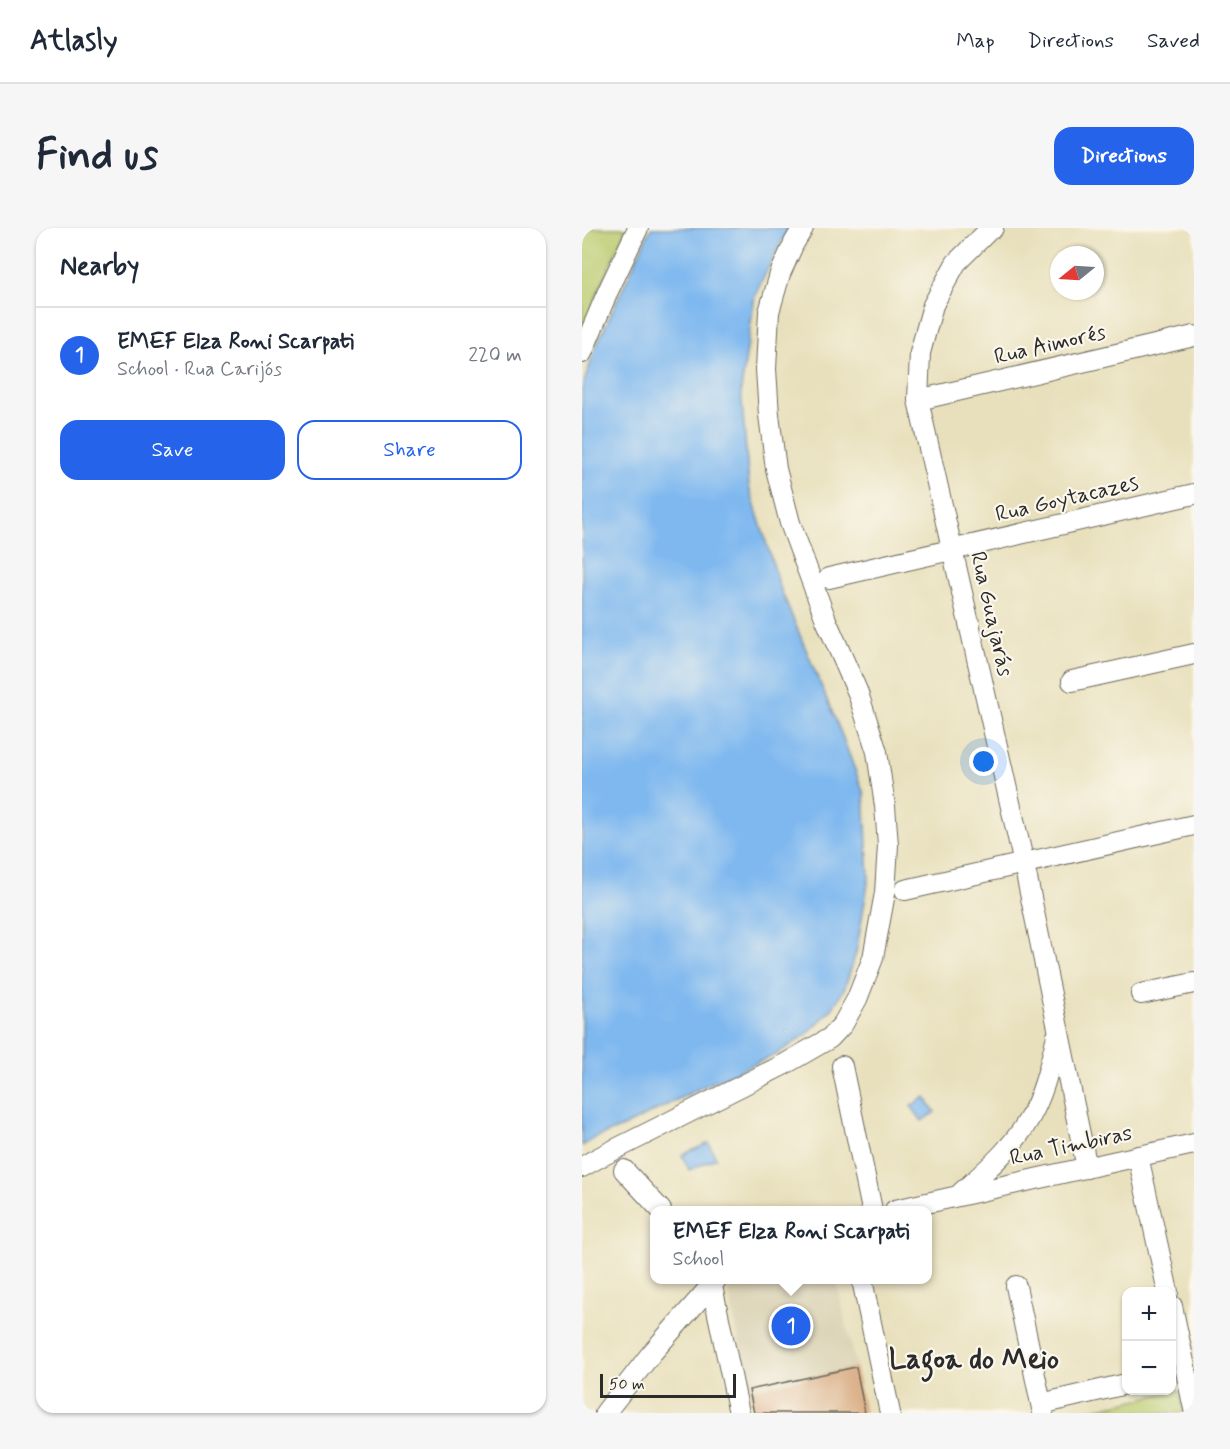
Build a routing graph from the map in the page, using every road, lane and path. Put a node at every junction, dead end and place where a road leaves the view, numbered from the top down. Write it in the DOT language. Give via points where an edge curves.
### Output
graph roads {
  1 [pos="638,228"];
  2 [pos="802,228"];
  3 [pos="993,228"];
  4 [pos="1194,336"];
  5 [pos="582,353"];
  6 [pos="918,400"];
  7 [pos="1194,494"];
  8 [pos="951,549"];
  9 [pos="829,578"];
  10 [pos="1194,654"];
  11 [pos="1072,681"];
  12 [pos="1194,825"];
  13 [pos="1024,864"];
  14 [pos="905,890"];
  15 [pos="1194,983"];
  16 [pos="1141,994"];
  17 [pos="1059,1030"];
  18 [pos="842,1066"];
  19 [pos="1194,1144"];
  20 [pos="1138,1156"];
  21 [pos="582,1167"];
  22 [pos="1087,1168"];
  23 [pos="624,1170"];
  24 [pos="958,1196"];
  25 [pos="657,1206"];
  26 [pos="871,1206"];
  27 [pos="913,1206"];
  28 [pos="712,1284"];
  29 [pos="714,1284"];
  30 [pos="863,1284"];
  31 [pos="1016,1286"];
  32 [pos="1167,1287"];
  33 [pos="1176,1328"];
  34 [pos="1184,1371"];
  35 [pos="1122,1385"];
  36 [pos="1042,1408"];
  37 [pos="1194,1409"];
  38 [pos="605,1413"];
  39 [pos="739,1413"];
  40 [pos="890,1413"];
  1 -- 5 [label="street"];
  2 -- 21 [label="street" via="780,274 769,312 769,415 776,469 790,523 858,693 877,752 888,845 885,893 873,958 857,999 830,1038"];
  3 -- 6 [label="street, Rua Guajarás" via="956,263 933,305 920,353"];
  4 -- 6 [label="street, Rua Aimorés"];
  6 -- 8 [label="street, Rua Guajarás"];
  7 -- 8 [label="street, Rua Goytacazes"];
  8 -- 9 [label="street, Rua Goytacazes"];
  8 -- 13 [label="street, Rua Guajarás"];
  10 -- 11 [label="street"];
  12 -- 13 [label="street"];
  13 -- 14 [label="street"];
  13 -- 17 [label="street, Rua Guajarás"];
  15 -- 16 [label="street"];
  17 -- 22 [label="street, Rua Guajarás"];
  17 -- 24 [label="street, Rua Guajarás" via="1044,1085 1029,1119 1009,1148"];
  18 -- 26 [label="street"];
  19 -- 20 [label="street, Rua Timbiras"];
  20 -- 22 [label="street, Rua Timbiras"];
  20 -- 32 [label="street"];
  22 -- 24 [label="street, Rua Timbiras"];
  23 -- 25 [label="street"];
  24 -- 27 [label="street"];
  28 -- 38 [label="street"];
  29 -- 39 [label="street"];
  30 -- 40 [label="street"];
  31 -- 36 [label="street"];
  33 -- 34 [label="street"];
  34 -- 37 [label="street"];
  35 -- 36 [label="street"];
}
